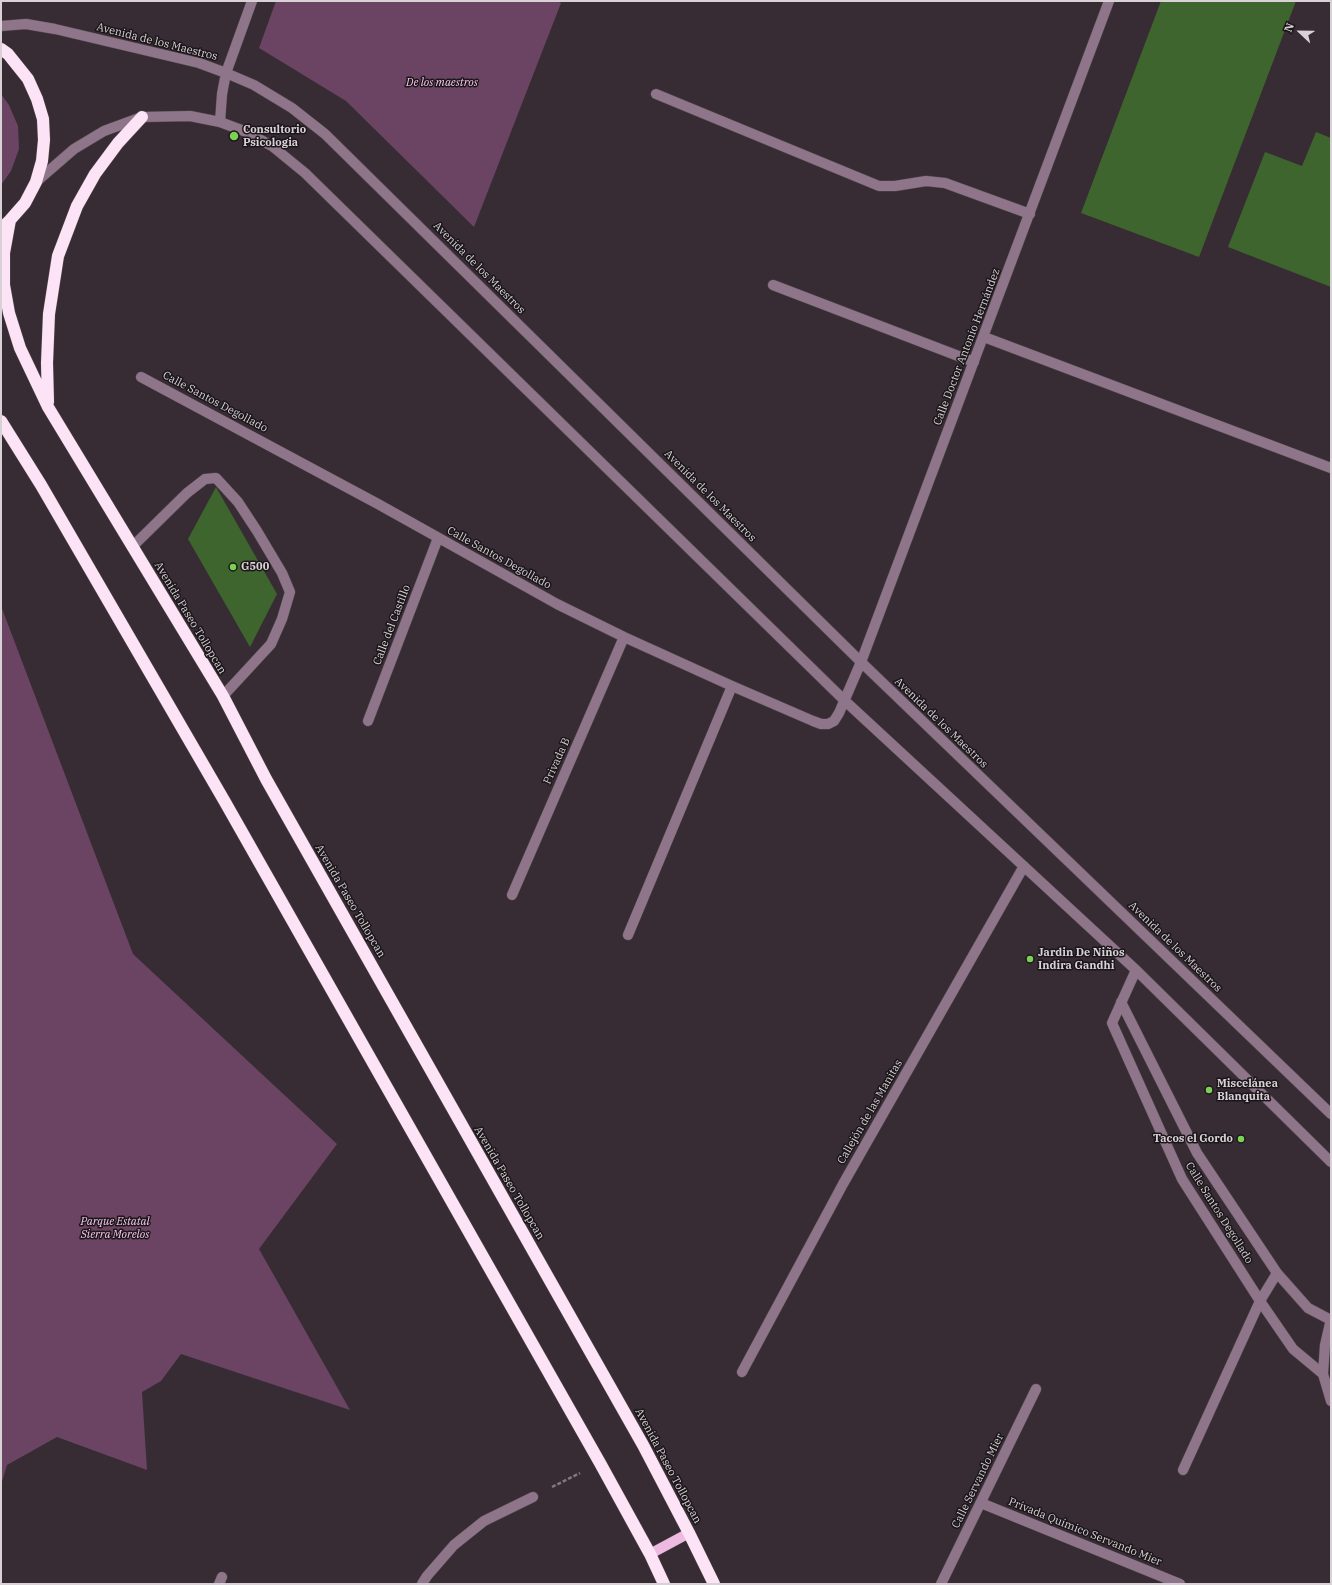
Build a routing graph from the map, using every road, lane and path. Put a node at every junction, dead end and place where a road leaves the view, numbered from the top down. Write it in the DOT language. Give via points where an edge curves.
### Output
graph roads {
  1 [pos="252,1"];
  2 [pos="1109,1"];
  3 [pos="1,26"];
  4 [pos="1,49"];
  5 [pos="226,73"];
  6 [pos="656,94"];
  7 [pos="142,117"];
  8 [pos="220,122"];
  9 [pos="36,182"];
  10 [pos="1030,214"];
  11 [pos="6,224"];
  12 [pos="773,285"];
  13 [pos="984,337"];
  14 [pos="974,362"];
  15 [pos="142,377"];
  16 [pos="48,407"];
  17 [pos="1,421"];
  18 [pos="1331,468"];
  19 [pos="438,538"];
  20 [pos="132,547"];
  21 [pos="624,637"];
  22 [pos="861,662"];
  23 [pos="732,686"];
  24 [pos="222,696"];
  25 [pos="844,700"];
  26 [pos="368,721"];
  27 [pos="1024,866"];
  28 [pos="512,895"];
  29 [pos="628,935"];
  30 [pos="1136,970"];
  31 [pos="1121,1002"];
  32 [pos="1331,1114"];
  33 [pos="1331,1162"];
  34 [pos="1277,1273"];
  35 [pos="1260,1301"];
  36 [pos="1331,1320"];
  37 [pos="742,1372"];
  38 [pos="1323,1374"];
  39 [pos="1036,1389"];
  40 [pos="1331,1401"];
  41 [pos="600,1463"];
  42 [pos="1183,1470"];
  43 [pos="533,1497"];
  44 [pos="981,1502"];
  45 [pos="689,1533"];
  46 [pos="650,1554"];
  47 [pos="422,1584"];
  48 [pos="664,1584"];
  49 [pos="714,1584"];
  50 [pos="941,1584"];
  51 [pos="1180,1584"];
  1 -- 5 [label="street"];
  2 -- 10 [label="street, Calle Doctor Antonio Hernández"];
  3 -- 5 [label="street, Avenida de los Maestros" via="26,24 54,29 199,63"];
  4 -- 9 [label="highway" via="28,79 43,119 42,161"];
  5 -- 8 [label="street"];
  5 -- 22 [label="street, Avenida de los Maestros" via="254,85 292,108 325,134"];
  6 -- 10 [label="street" via="879,186 926,181 945,183"];
  7 -- 8 [label="street" via="190,116"];
  7 -- 9 [label="street" via="104,131 74,149"];
  7 -- 16 [label="highway" via="95,174 77,206 58,256 48,314"];
  8 -- 25 [label="street" via="272,146 305,173"];
  9 -- 11 [label="highway" via="25,203"];
  10 -- 13 [label="street, Calle Doctor Antonio Hernández"];
  11 -- 16 [label="highway, Avenida Paseo Tollopcan" via="4,284 9,313 20,348"];
  12 -- 14 [label="street"];
  13 -- 14 [label="street, Calle Doctor Antonio Hernández"];
  13 -- 18 [label="street"];
  14 -- 22 [label="street, Calle Doctor Antonio Hernández"];
  15 -- 19 [label="street, Calle Santos Degollado" via="279,449"];
  16 -- 20 [label="highway, Avenida Paseo Tollopcan"];
  17 -- 41 [label="highway" via="42,485 225,802"];
  19 -- 21 [label="street, Calle Santos Degollado" via="557,604"];
  19 -- 26 [label="street, Calle del Castillo"];
  20 -- 24 [label="highway, Avenida Paseo Tollopcan"];
  20 -- 24 [label="street" via="187,493 205,479 216,478 238,502 257,531 282,573 290,592 271,644"];
  21 -- 23 [label="street, Calle Santos Degollado"];
  21 -- 28 [label="street, Privada B"];
  22 -- 25 [label="street, Calle Doctor Antonio Hernández"];
  22 -- 32 [label="street, Avenida de los Maestros"];
  23 -- 25 [label="street, Calle Santos Degollado" via="821,724 834,721"];
  23 -- 29 [label="street"];
  24 -- 45 [label="highway, Avenida Paseo Tollopcan" via="270,786 639,1438"];
  25 -- 27 [label="street"];
  27 -- 30 [label="street"];
  27 -- 37 [label="street, Callejón de las Manitas" via="842,1184"];
  30 -- 31 [label="street, Calle Santos Degollado"];
  30 -- 33 [label="street"];
  31 -- 34 [label="street, Calle Santos Degollado" via="1196,1153"];
  31 -- 35 [label="street, Calle Santos Degollado" via="1112,1023 1182,1179"];
  34 -- 35 [label="street"];
  34 -- 36 [label="street, Calle Santos Degollado" via="1308,1308"];
  35 -- 38 [label="street, Calle Santos Degollado" via="1293,1349"];
  35 -- 42 [label="street"];
  36 -- 38 [label="street, Calle Santos Degollado" via="1325,1345"];
  38 -- 40 [label="street, Calle Santos Degollado"];
  39 -- 44 [label="street, Calle Servando Mier"];
  41 -- 43 [label="path"];
  41 -- 46 [label="highway"];
  43 -- 47 [label="street" via="484,1521 454,1545"];
  44 -- 50 [label="street, Calle Servando Mier"];
  44 -- 51 [label="street, Privada Químico Servando Mier"];
  45 -- 46 [label="main road"];
  45 -- 49 [label="highway, Avenida Paseo Tollopcan"];
  46 -- 48 [label="highway"];
}
